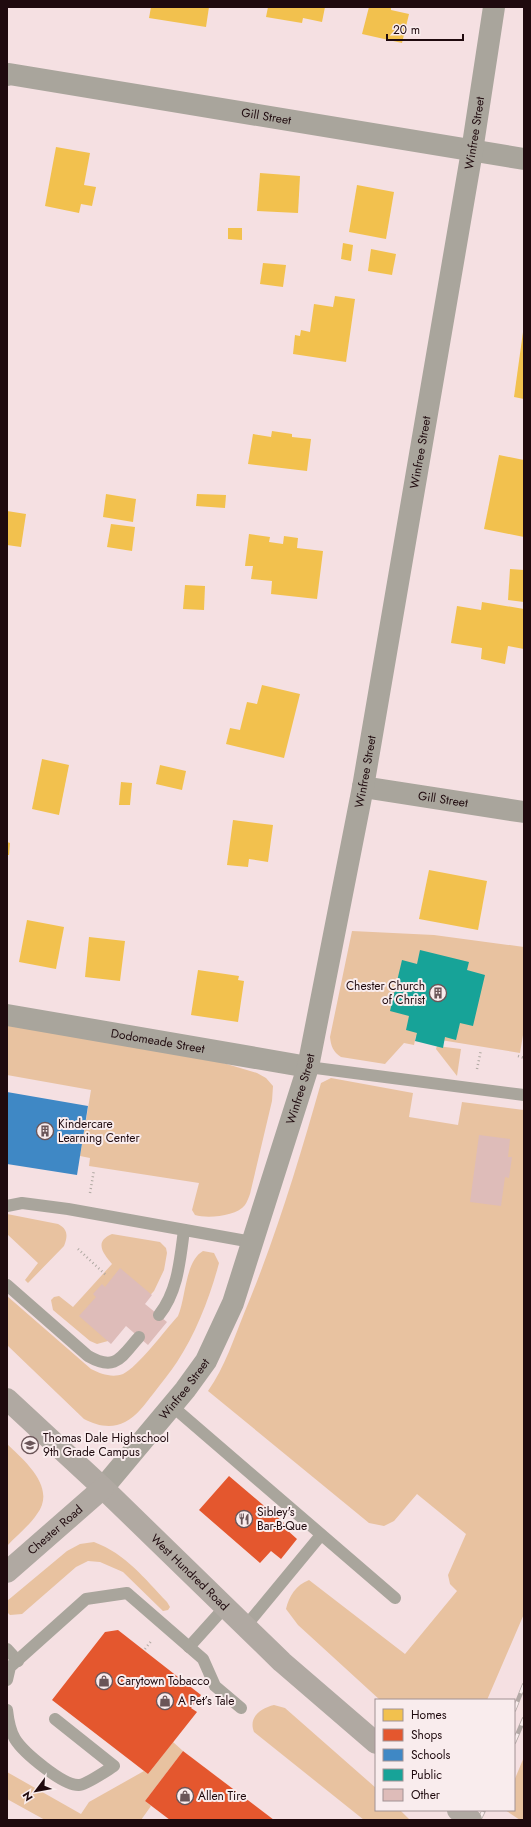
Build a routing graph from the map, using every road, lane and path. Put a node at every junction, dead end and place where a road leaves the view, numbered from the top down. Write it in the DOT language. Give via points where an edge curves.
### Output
graph roads {
  1 [pos="494,7"];
  2 [pos="8,75"];
  3 [pos="472,150"];
  4 [pos="524,159"];
  5 [pos="363,787"];
  6 [pos="524,812"];
  7 [pos="7,1015"];
  8 [pos="518,1056"];
  9 [pos="524,1058"];
  10 [pos="308,1067"];
  11 [pos="524,1095"];
  12 [pos="94,1170"];
  13 [pos="7,1206"];
  14 [pos="86,1213"];
  15 [pos="184,1230"];
  16 [pos="252,1242"];
  17 [pos="78,1249"];
  18 [pos="107,1276"];
  19 [pos="7,1285"];
  20 [pos="158,1314"];
  21 [pos="139,1337"];
  22 [pos="7,1399"];
  23 [pos="172,1406"];
  24 [pos="103,1488"];
  25 [pos="322,1535"];
  26 [pos="7,1572"];
  27 [pos="396,1598"];
  28 [pos="226,1607"];
  29 [pos="245,1626"];
  30 [pos="189,1647"];
  31 [pos="7,1649"];
  32 [pos="18,1661"];
  33 [pos="7,1680"];
  34 [pos="241,1708"];
  35 [pos="7,1710"];
  36 [pos="55,1719"];
  37 [pos="375,1742"];
  38 [pos="459,1811"];
  39 [pos="471,1820"];
  1 -- 3 [label="street, Winfree Street"];
  2 -- 3 [label="street, Gill Street"];
  3 -- 4 [label="street, Gill Street"];
  3 -- 5 [label="street, Winfree Street"];
  5 -- 6 [label="street, Gill Street"];
  5 -- 10 [label="street, Winfree Street"];
  7 -- 10 [label="street, Dodomeade Street"];
  8 -- 9 [label="path"];
  10 -- 11 [label="lane"];
  10 -- 16 [label="street, Winfree Street"];
  12 -- 14 [label="path"];
  13 -- 14 [label="lane" via="22,1203"];
  14 -- 15 [label="lane"];
  15 -- 16 [label="lane"];
  15 -- 20 [label="lane" via="175,1285 168,1303"];
  16 -- 23 [label="street, Winfree Street" via="233,1304 206,1361"];
  17 -- 18 [label="path"];
  19 -- 21 [label="lane" via="88,1356 100,1363 110,1364 122,1357"];
  22 -- 24 [label="main road, West Hundred Road"];
  23 -- 24 [label="street, Winfree Street"];
  23 -- 25 [label="lane"];
  24 -- 26 [label="main road, Chester Road"];
  24 -- 28 [label="main road, West Hundred Road"];
  25 -- 27 [label="lane"];
  25 -- 29 [label="lane"];
  28 -- 29 [label="main road, West Hundred Road"];
  28 -- 30 [label="lane"];
  29 -- 37 [label="main road, West Hundred Road" via="282,1662"];
  30 -- 32 [label="lane" via="127,1593 86,1599"];
  30 -- 34 [label="lane" via="203,1659 215,1686"];
  31 -- 32 [label="lane"];
  32 -- 33 [label="lane" via="10,1668"];
  35 -- 36 [label="lane" via="15,1738 25,1753 67,1783 80,1786 114,1766"];
  38 -- 39 [label="main road, bridge"];
}
